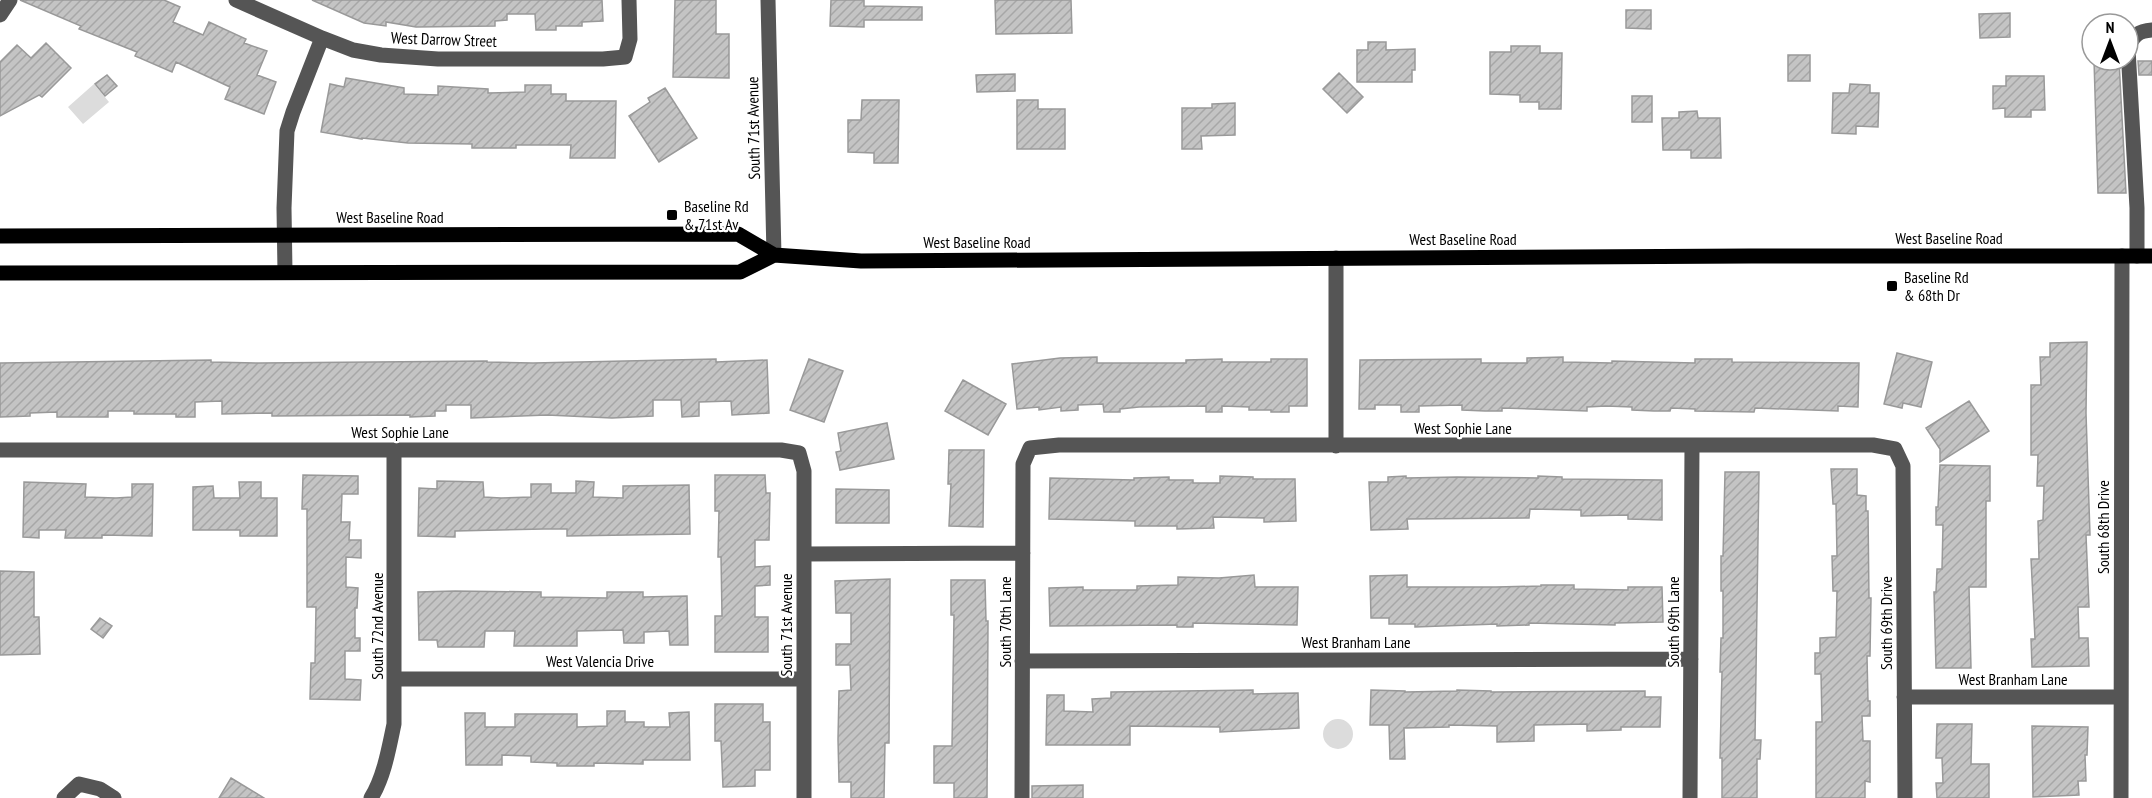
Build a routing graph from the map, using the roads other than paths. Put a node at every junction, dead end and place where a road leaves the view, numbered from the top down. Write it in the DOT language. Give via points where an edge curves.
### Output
graph roads {
  1 [pos="10,0"];
  2 [pos="236,0"];
  3 [pos="629,0"];
  4 [pos="768,0"];
  5 [pos="0,15"];
  6 [pos="322,38"];
  7 [pos="2129,72"];
  8 [pos="0,236"];
  9 [pos="284,236"];
  10 [pos="774,255"];
  11 [pos="2137,256"];
  12 [pos="1335,258"];
  13 [pos="285,272"];
  14 [pos="0,273"];
  15 [pos="1692,445"];
  16 [pos="1336,446"];
  17 [pos="1030,448"];
  18 [pos="1895,449"];
  19 [pos="0,450"];
  20 [pos="394,450"];
  21 [pos="799,453"];
  22 [pos="804,554"];
  23 [pos="1023,554"];
  24 [pos="1690,659"];
  25 [pos="1023,661"];
  26 [pos="395,679"];
  27 [pos="804,679"];
  28 [pos="1904,697"];
  29 [pos="2121,697"];
  30 [pos="64,798"];
  31 [pos="114,798"];
  32 [pos="371,798"];
  33 [pos="804,798"];
  34 [pos="1022,798"];
  35 [pos="1690,798"];
  36 [pos="1905,798"];
  37 [pos="2121,798"];
  1 -- 5 [label="street"];
  2 -- 6 [label="street, West Darrow Street"];
  3 -- 6 [label="street, West Darrow Street" via="630,39 625,57 406,58 353,50"];
  4 -- 10 [label="street, South 71st Avenue"];
  6 -- 9 [label="street" via="287,131"];
  7 -- 11 [label="street, South 68th Drive"];
  8 -- 9 [label="main road, West Baseline Road"];
  9 -- 10 [label="main road, West Baseline Road" via="738,234"];
  9 -- 13 [label="street"];
  10 -- 12 [label="main road, West Baseline Road" via="861,261"];
  10 -- 13 [label="main road" via="740,272"];
  11 -- 12 [label="main road, West Baseline Road"];
  11 -- 29 [label="street, South 68th Drive" via="2122,310"];
  12 -- 16 [label="street"];
  13 -- 14 [label="main road"];
  15 -- 16 [label="street, West Sophie Lane"];
  15 -- 18 [label="street, West Sophie Lane" via="1873,445"];
  15 -- 24 [label="street, South 69th Lane"];
  16 -- 17 [label="street, West Sophie Lane"];
  17 -- 23 [label="street, South 70th Lane" via="1023,464"];
  18 -- 28 [label="street, South 69th Drive" via="1903,466"];
  19 -- 20 [label="street, West Sophie Lane"];
  20 -- 21 [label="street, West Sophie Lane"];
  20 -- 26 [label="street, South 72nd Avenue"];
  21 -- 22 [label="street, South 71st Avenue" via="804,471"];
  22 -- 23 [label="street"];
  22 -- 27 [label="street, South 71st Avenue"];
  23 -- 25 [label="street, South 70th Lane"];
  24 -- 25 [label="street, West Branham Lane"];
  24 -- 35 [label="street, South 69th Lane"];
  25 -- 34 [label="street, South 70th Lane"];
  26 -- 27 [label="street, West Valencia Drive"];
  26 -- 32 [label="street, South 72nd Avenue" via="391,741"];
  27 -- 33 [label="street, South 71st Avenue"];
  28 -- 29 [label="street, West Branham Lane"];
  28 -- 36 [label="street, South 69th Drive"];
  29 -- 37 [label="street, South 68th Drive"];
  30 -- 31 [label="street" via="78,784 100,789"];
}
